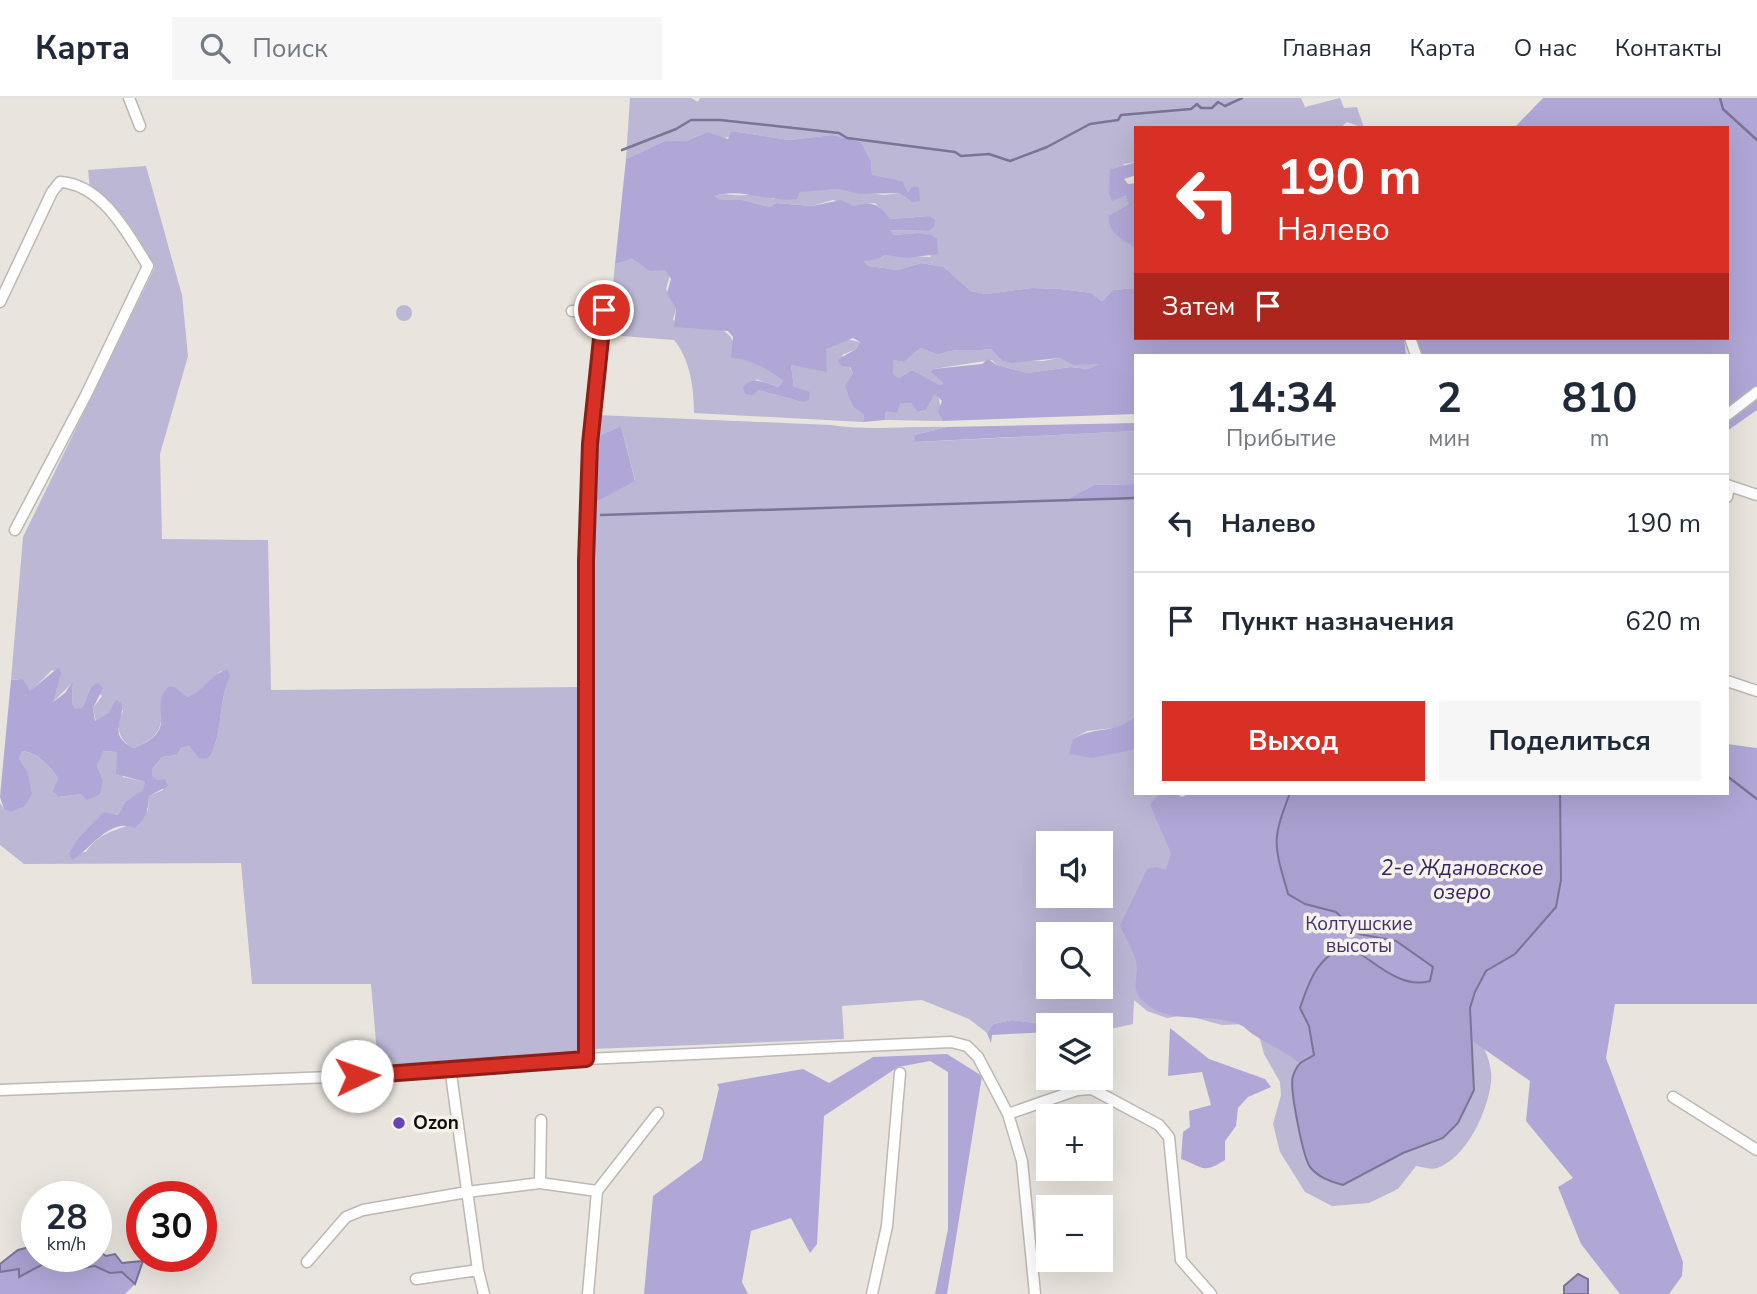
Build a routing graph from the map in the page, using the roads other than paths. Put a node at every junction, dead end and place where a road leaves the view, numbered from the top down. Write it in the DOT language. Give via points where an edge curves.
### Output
graph roads {
  1 [pos="129,98"];
  2 [pos="140,126"];
  3 [pos="0,302"];
  4 [pos="572,311"];
  5 [pos="1757,392"];
  6 [pos="1729,413"];
  7 [pos="1729,490"];
  8 [pos="1757,495"];
  9 [pos="15,530"];
  10 [pos="1729,682"];
  11 [pos="1757,691"];
  12 [pos="586,1059"];
  13 [pos="450,1068"];
  14 [pos="900,1073"];
  15 [pos="0,1090"];
  16 [pos="1673,1097"];
  17 [pos="659,1113"];
  18 [pos="1008,1114"];
  19 [pos="541,1120"];
  20 [pos="1757,1150"];
  21 [pos="540,1183"];
  22 [pos="597,1191"];
  23 [pos="467,1192"];
  24 [pos="307,1262"];
  25 [pos="478,1270"];
  26 [pos="416,1279"];
  27 [pos="484,1294"];
  28 [pos="588,1294"];
  29 [pos="872,1294"];
  30 [pos="1035,1294"];
  31 [pos="1211,1294"];
  1 -- 2 [label="street"];
  3 -- 9 [label="street" via="60,182 74,182 101,200 148,266"];
  4 -- 12 [label="street" via="604,310 590,444 586,561"];
  5 -- 6 [label="street"];
  7 -- 8 [label="street"];
  10 -- 11 [label="street"];
  12 -- 13 [label="street"];
  12 -- 18 [label="street" via="951,1042 967,1046 978,1056"];
  13 -- 15 [label="street"];
  13 -- 23 [label="street"];
  14 -- 29 [label="street" via="887,1226"];
  16 -- 20 [label="street"];
  17 -- 22 [label="street"];
  18 -- 30 [label="street" via="1022,1161"];
  18 -- 31 [label="street" via="1077,1090 1091,1090 1159,1125 1169,1137 1181,1261"];
  19 -- 21 [label="street"];
  21 -- 22 [label="street"];
  21 -- 23 [label="street"];
  22 -- 28 [label="street"];
  23 -- 24 [label="street" via="355,1213 346,1217"];
  23 -- 25 [label="street"];
  25 -- 26 [label="street"];
  25 -- 27 [label="street"];
}
